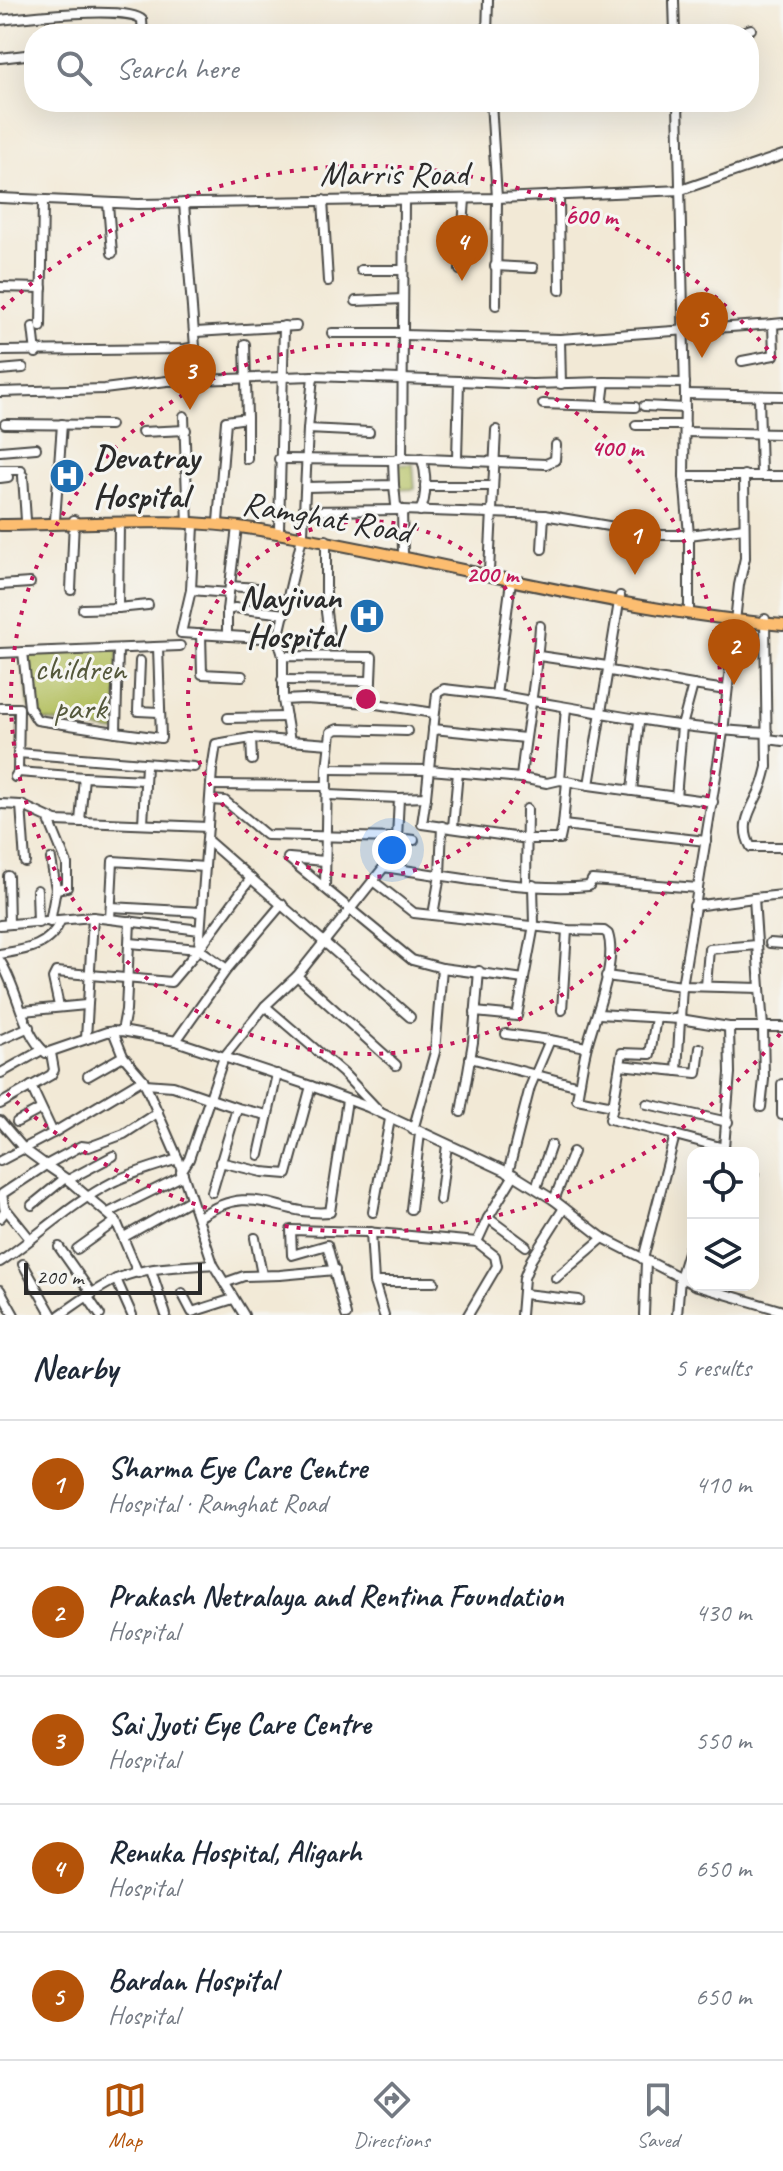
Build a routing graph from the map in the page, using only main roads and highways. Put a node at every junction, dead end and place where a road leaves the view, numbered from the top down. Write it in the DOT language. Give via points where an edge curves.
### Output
graph roads {
  1 [pos="0,522"];
  2 [pos="74,522"];
  3 [pos="190,523"];
  4 [pos="302,535"];
  5 [pos="326,541"];
  6 [pos="619,599"];
  7 [pos="783,622"];
  1 -- 2 [label="main road, Ramghat Road"];
  1 -- 2 [label="main road, Ramghat Road"];
  2 -- 3 [label="main road, Ramghat Road"];
  2 -- 3 [label="main road, Ramghat Road"];
  3 -- 4 [label="main road, Ramghat Road"];
  3 -- 4 [label="main road, Ramghat Road"];
  4 -- 5 [label="main road, Ramghat Road"];
  5 -- 6 [label="main road, Ramghat Road"];
  5 -- 6 [label="main road, Ramghat Road"];
  6 -- 7 [label="main road, Ramghat Road"];
}
